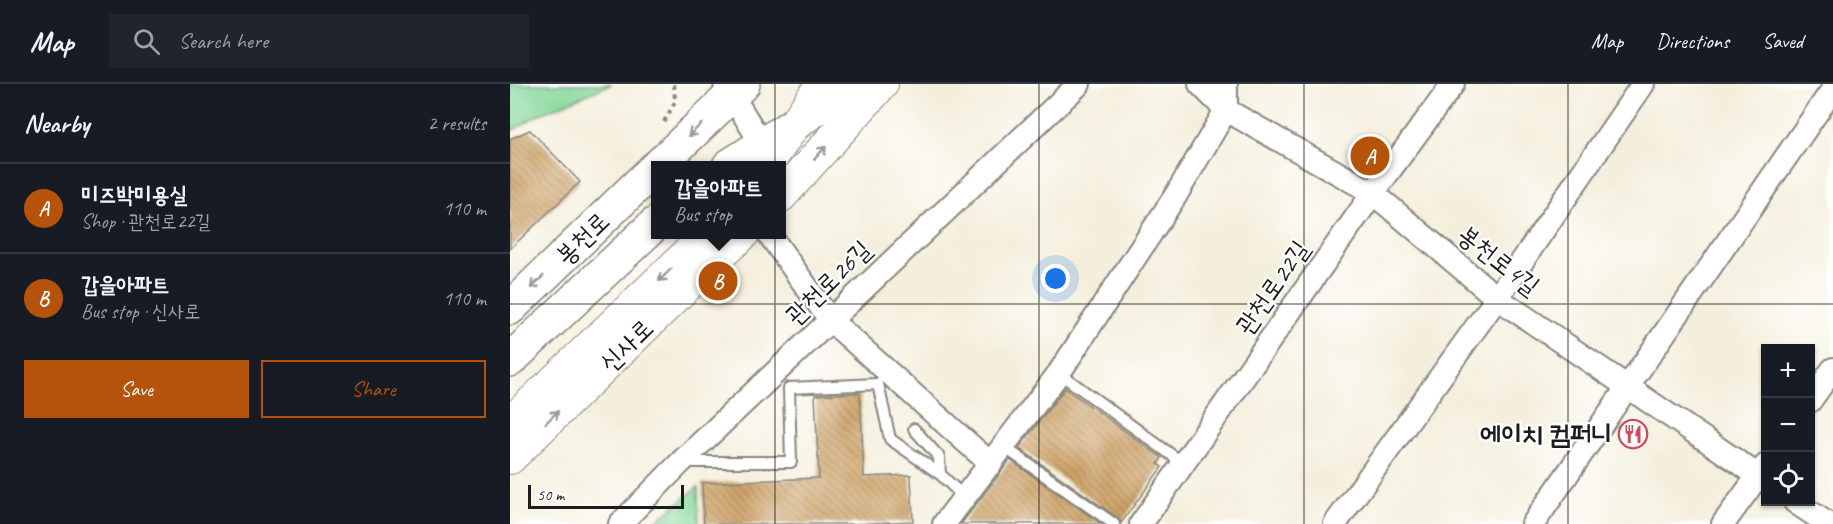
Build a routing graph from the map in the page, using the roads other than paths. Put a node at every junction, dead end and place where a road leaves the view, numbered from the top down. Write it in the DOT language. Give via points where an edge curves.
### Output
graph roads {
  1 [pos="822,84"];
  2 [pos="852,84"];
  3 [pos="882,84"];
  4 [pos="1079,84"];
  5 [pos="1200,84"];
  6 [pos="1226,84"];
  7 [pos="1453,84"];
  8 [pos="1643,84"];
  9 [pos="733,87"];
  10 [pos="1833,89"];
  11 [pos="1226,110"];
  12 [pos="793,125"];
  13 [pos="766,156"];
  14 [pos="662,161"];
  15 [pos="745,161"];
  16 [pos="651,172"];
  17 [pos="786,190"];
  18 [pos="1372,193"];
  19 [pos="651,228"];
  20 [pos="703,239"];
  21 [pos="737,239"];
  22 [pos="773,239"];
  23 [pos="1497,298"];
  24 [pos="510,308"];
  25 [pos="830,320"];
  26 [pos="510,360"];
  27 [pos="1833,369"];
  28 [pos="1059,373"];
  29 [pos="1628,387"];
  30 [pos="1812,398"];
  31 [pos="510,423"];
  32 [pos="914,429"];
  33 [pos="998,455"];
  34 [pos="510,458"];
  35 [pos="681,462"];
  36 [pos="1184,464"];
  37 [pos="1761,473"];
  38 [pos="940,474"];
  39 [pos="1761,476"];
  40 [pos="965,498"];
  41 [pos="1802,506"];
  42 [pos="620,524"];
  43 [pos="944,524"];
  44 [pos="1114,524"];
  45 [pos="1142,524"];
  46 [pos="1335,524"];
  47 [pos="1533,524"];
  48 [pos="1723,524"];
  49 [pos="1828,524"];
  1 -- 12 [label="main road"];
  2 -- 12 [label="main road"];
  17 -- 3 [label="main road, one-way"];
  4 -- 25 [label="street, 관천로26길"];
  5 -- 11 [label="street, 봉천로4길"];
  6 -- 11 [label="street"];
  7 -- 18 [label="street, 관천로22길"];
  8 -- 23 [label="street"];
  9 -- 13 [label="street"];
  9 -- 14 [label="main road, 봉천로, one-way"];
  10 -- 29 [label="street"];
  11 -- 18 [label="street, 봉천로4길"];
  11 -- 28 [label="street" via="1176,195"];
  12 -- 13 [label="main road"];
  13 -- 15 [label="main road"];
  16 -- 24 [label="main road, 봉천로, one-way"];
  18 -- 23 [label="street, 봉천로4길"];
  18 -- 36 [label="street, 관천로22길"];
  19 -- 26 [label="main road, 봉천로"];
  20 -- 31 [label="main road, 신사로, one-way"];
  34 -- 21 [label="main road, 신사로, one-way"];
  22 -- 25 [label="street"];
  23 -- 29 [label="street, 봉천로4길"];
  23 -- 46 [label="street"];
  25 -- 33 [label="street"];
  25 -- 35 [label="street, 관천로26길"];
  27 -- 30 [label="street"];
  28 -- 33 [label="street"];
  28 -- 36 [label="lane"];
  29 -- 37 [label="street, 봉천로4길"];
  29 -- 47 [label="street"];
  32 -- 38 [label="lane" via="939,457"];
  33 -- 40 [label="street"];
  33 -- 44 [label="lane"];
  35 -- 38 [label="lane" via="791,462 789,388 878,384 890,439"];
  35 -- 42 [label="street, 관천로26길"];
  36 -- 45 [label="street, 관천로22길"];
  38 -- 40 [label="lane"];
  39 -- 48 [label="street"];
  40 -- 43 [label="street"];
  41 -- 49 [label="street"];
}
